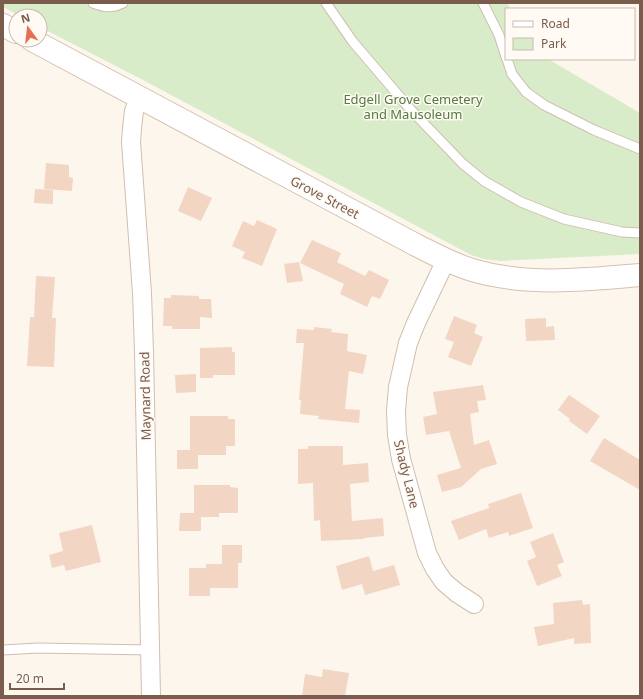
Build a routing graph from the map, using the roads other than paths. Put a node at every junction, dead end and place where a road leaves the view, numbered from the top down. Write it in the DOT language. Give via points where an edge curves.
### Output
graph roads {
  1 [pos="93,3"];
  2 [pos="122,3"];
  3 [pos="326,3"];
  4 [pos="483,3"];
  5 [pos="47,48"];
  6 [pos="505,55"];
  7 [pos="507,60"];
  8 [pos="139,98"];
  9 [pos="640,149"];
  10 [pos="640,233"];
  11 [pos="446,260"];
  12 [pos="640,276"];
  13 [pos="474,604"];
  14 [pos="3,650"];
  15 [pos="150,650"];
  16 [pos="151,696"];
  1 -- 2 [label="lane" via="104,7"];
  3 -- 10 [label="lane" via="354,42 411,110 463,164 484,181 521,202 564,219 622,232"];
  4 -- 6 [label="lane" via="499,35"];
  5 -- 8 [label="street, Grove Street"];
  7 -- 9 [label="lane" via="512,74 526,92 544,105"];
  8 -- 11 [label="street, Grove Street"];
  8 -- 15 [label="street, Maynard Road" via="134,111 132,142 142,293"];
  11 -- 12 [label="street, Grove Street" via="490,275 537,280"];
  11 -- 13 [label="street, Shady Lane" via="408,343 398,387 397,435 401,459 427,553 444,582"];
  14 -- 15 [label="lane"];
  15 -- 16 [label="street, Maynard Road"];
}
